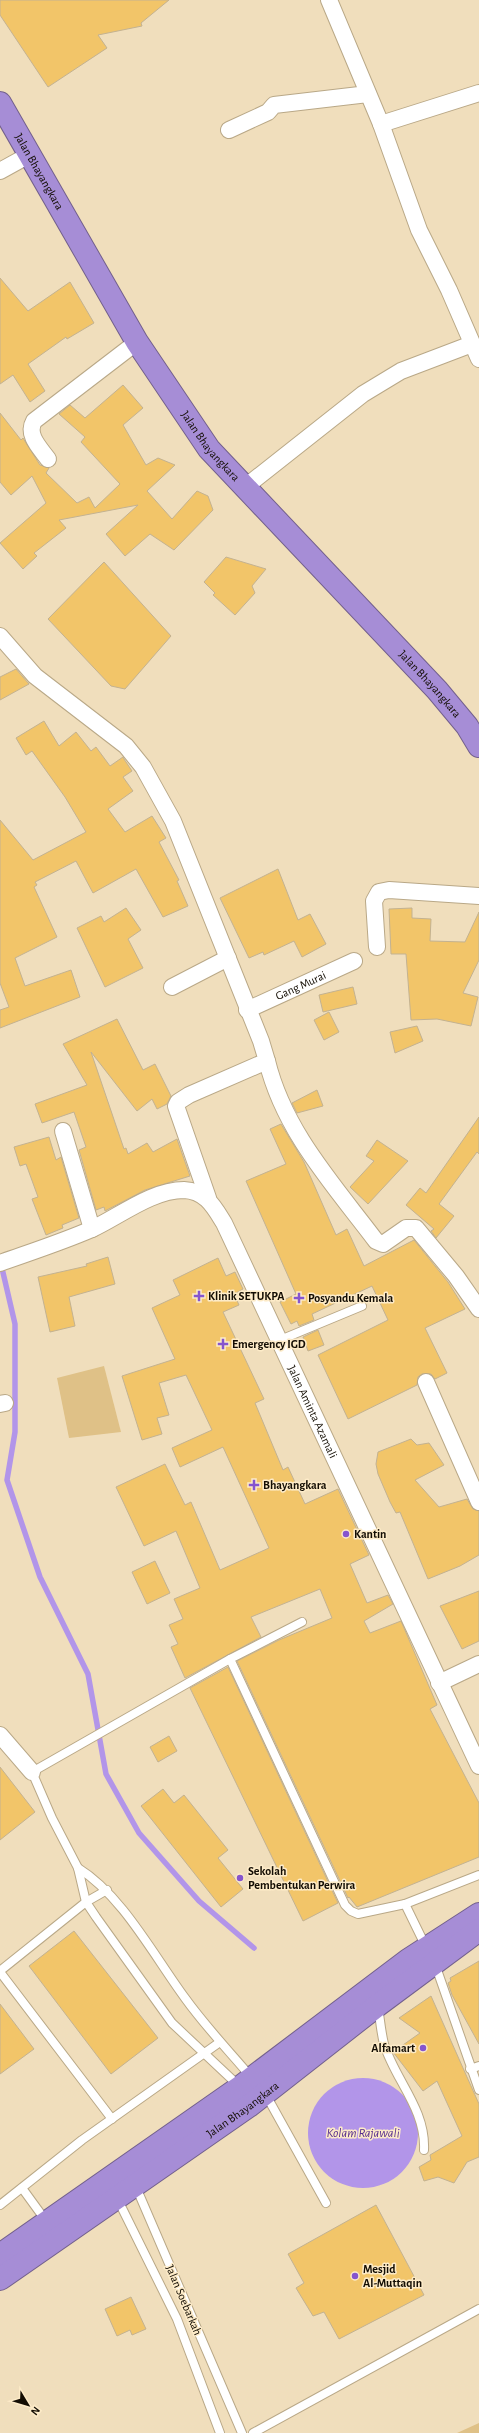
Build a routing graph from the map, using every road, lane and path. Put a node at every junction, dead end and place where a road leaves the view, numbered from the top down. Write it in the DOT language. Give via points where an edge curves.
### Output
graph roads {
  1 [pos="329,0"];
  2 [pos="479,92"];
  3 [pos="368,94"];
  4 [pos="0,104"];
  5 [pos="381,124"];
  6 [pos="229,130"];
  7 [pos="29,155"];
  8 [pos="0,171"];
  9 [pos="137,342"];
  10 [pos="472,344"];
  11 [pos="479,359"];
  12 [pos="48,459"];
  13 [pos="244,488"];
  14 [pos="0,636"];
  15 [pos="479,746"];
  16 [pos="479,896"];
  17 [pos="377,947"];
  18 [pos="228,958"];
  19 [pos="354,961"];
  20 [pos="172,986"];
  21 [pos="247,1010"];
  22 [pos="267,1061"];
  23 [pos="63,1131"];
  24 [pos="208,1198"];
  25 [pos="92,1229"];
  26 [pos="0,1263"];
  27 [pos="362,1306"];
  28 [pos="479,1309"];
  29 [pos="280,1340"];
  30 [pos="426,1382"];
  31 [pos="479,1502"];
  32 [pos="302,1622"];
  33 [pos="230,1659"];
  34 [pos="479,1664"];
  35 [pos="439,1683"];
  36 [pos="0,1735"];
  37 [pos="479,1766"];
  38 [pos="32,1772"];
  39 [pos="78,1868"];
  40 [pos="479,1876"];
  41 [pos="107,1890"];
  42 [pos="86,1902"];
  43 [pos="405,1904"];
  44 [pos="479,1914"];
  45 [pos="479,1930"];
  46 [pos="430,1955"];
  47 [pos="0,1971"];
  48 [pos="373,1997"];
  49 [pos="220,2042"];
  50 [pos="204,2054"];
  51 [pos="479,2066"];
  52 [pos="470,2069"];
  53 [pos="479,2090"];
  54 [pos="256,2091"];
  55 [pos="112,2119"];
  56 [pos="424,2150"];
  57 [pos="130,2176"];
  58 [pos="22,2188"];
  59 [pos="112,2189"];
  60 [pos="326,2203"];
  61 [pos="0,2205"];
  62 [pos="53,2231"];
  63 [pos="0,2255"];
  64 [pos="0,2279"];
  65 [pos="479,2309"];
  66 [pos="220,2433"];
  67 [pos="242,2433"];
  68 [pos="253,2433"];
  1 -- 3 [label="street"];
  2 -- 5 [label="street"];
  3 -- 5 [label="street"];
  3 -- 6 [label="street" via="274,105 268,112"];
  4 -- 7 [label="highway, Jalan Bhayangkara"];
  5 -- 10 [label="street" via="419,230"];
  7 -- 8 [label="street"];
  7 -- 9 [label="highway, Jalan Bhayangkara"];
  9 -- 12 [label="street" via="34,421 30,431"];
  9 -- 13 [label="highway, Jalan Bhayangkara" via="209,449"];
  10 -- 11 [label="street"];
  10 -- 13 [label="street" via="402,371 363,394"];
  13 -- 15 [label="highway, Jalan Bhayangkara" via="437,690"];
  14 -- 18 [label="street" via="35,676 126,746 143,767 173,821"];
  16 -- 17 [label="street" via="389,890 379,892 374,901"];
  18 -- 20 [label="street"];
  18 -- 21 [label="street"];
  19 -- 21 [label="street, Gang Murai"];
  21 -- 22 [label="street"];
  22 -- 24 [label="street, Jalan Aminta Azamali" via="189,1095 176,1106"];
  22 -- 28 [label="street" via="280,1103 291,1125 376,1241 383,1244 406,1228 416,1228 456,1276"];
  23 -- 25 [label="street"];
  24 -- 25 [label="street" via="185,1190 170,1192"];
  24 -- 29 [label="street, Jalan Aminta Azamali" via="224,1222"];
  25 -- 26 [label="street"];
  27 -- 29 [label="lane"];
  29 -- 35 [label="street, Jalan Aminta Azamali"];
  30 -- 31 [label="street"];
  32 -- 33 [label="lane"];
  33 -- 38 [label="lane"];
  33 -- 43 [label="lane" via="345,1905 358,1914"];
  34 -- 35 [label="street"];
  35 -- 37 [label="street, Jalan Aminta Azamali"];
  36 -- 38 [label="street"];
  38 -- 39 [label="lane"];
  39 -- 41 [label="lane" via="95,1878"];
  39 -- 42 [label="lane"];
  40 -- 43 [label="lane"];
  41 -- 42 [label="lane"];
  41 -- 49 [label="lane" via="186,2000"];
  42 -- 47 [label="lane"];
  42 -- 50 [label="lane" via="172,2023"];
  43 -- 46 [label="lane"];
  44 -- 46 [label="highway, Jalan Bhayangkara"];
  45 -- 46 [label="highway, Jalan Bhayangkara"];
  46 -- 48 [label="highway, Jalan Bhayangkara"];
  46 -- 52 [label="lane"];
  47 -- 55 [label="lane"];
  48 -- 54 [label="highway, Jalan Bhayangkara"];
  48 -- 56 [label="lane" via="384,2044 416,2108 425,2139"];
  49 -- 50 [label="lane"];
  49 -- 54 [label="lane"];
  50 -- 54 [label="lane"];
  50 -- 55 [label="lane"];
  51 -- 52 [label="lane"];
  52 -- 53 [label="lane"];
  54 -- 57 [label="highway, Jalan Bhayangkara"];
  54 -- 60 [label="lane"];
  55 -- 58 [label="lane"];
  57 -- 59 [label="highway, Jalan Bhayangkara"];
  57 -- 67 [label="lane, Jalan Soebarkah"];
  58 -- 61 [label="lane"];
  58 -- 62 [label="lane"];
  59 -- 62 [label="highway, Jalan Bhayangkara"];
  59 -- 66 [label="lane, Jalan Soebarkah" via="177,2319"];
  62 -- 63 [label="highway, Jalan Bhayangkara"];
  62 -- 64 [label="highway, Jalan Bhayangkara"];
  65 -- 68 [label="lane"];
}
